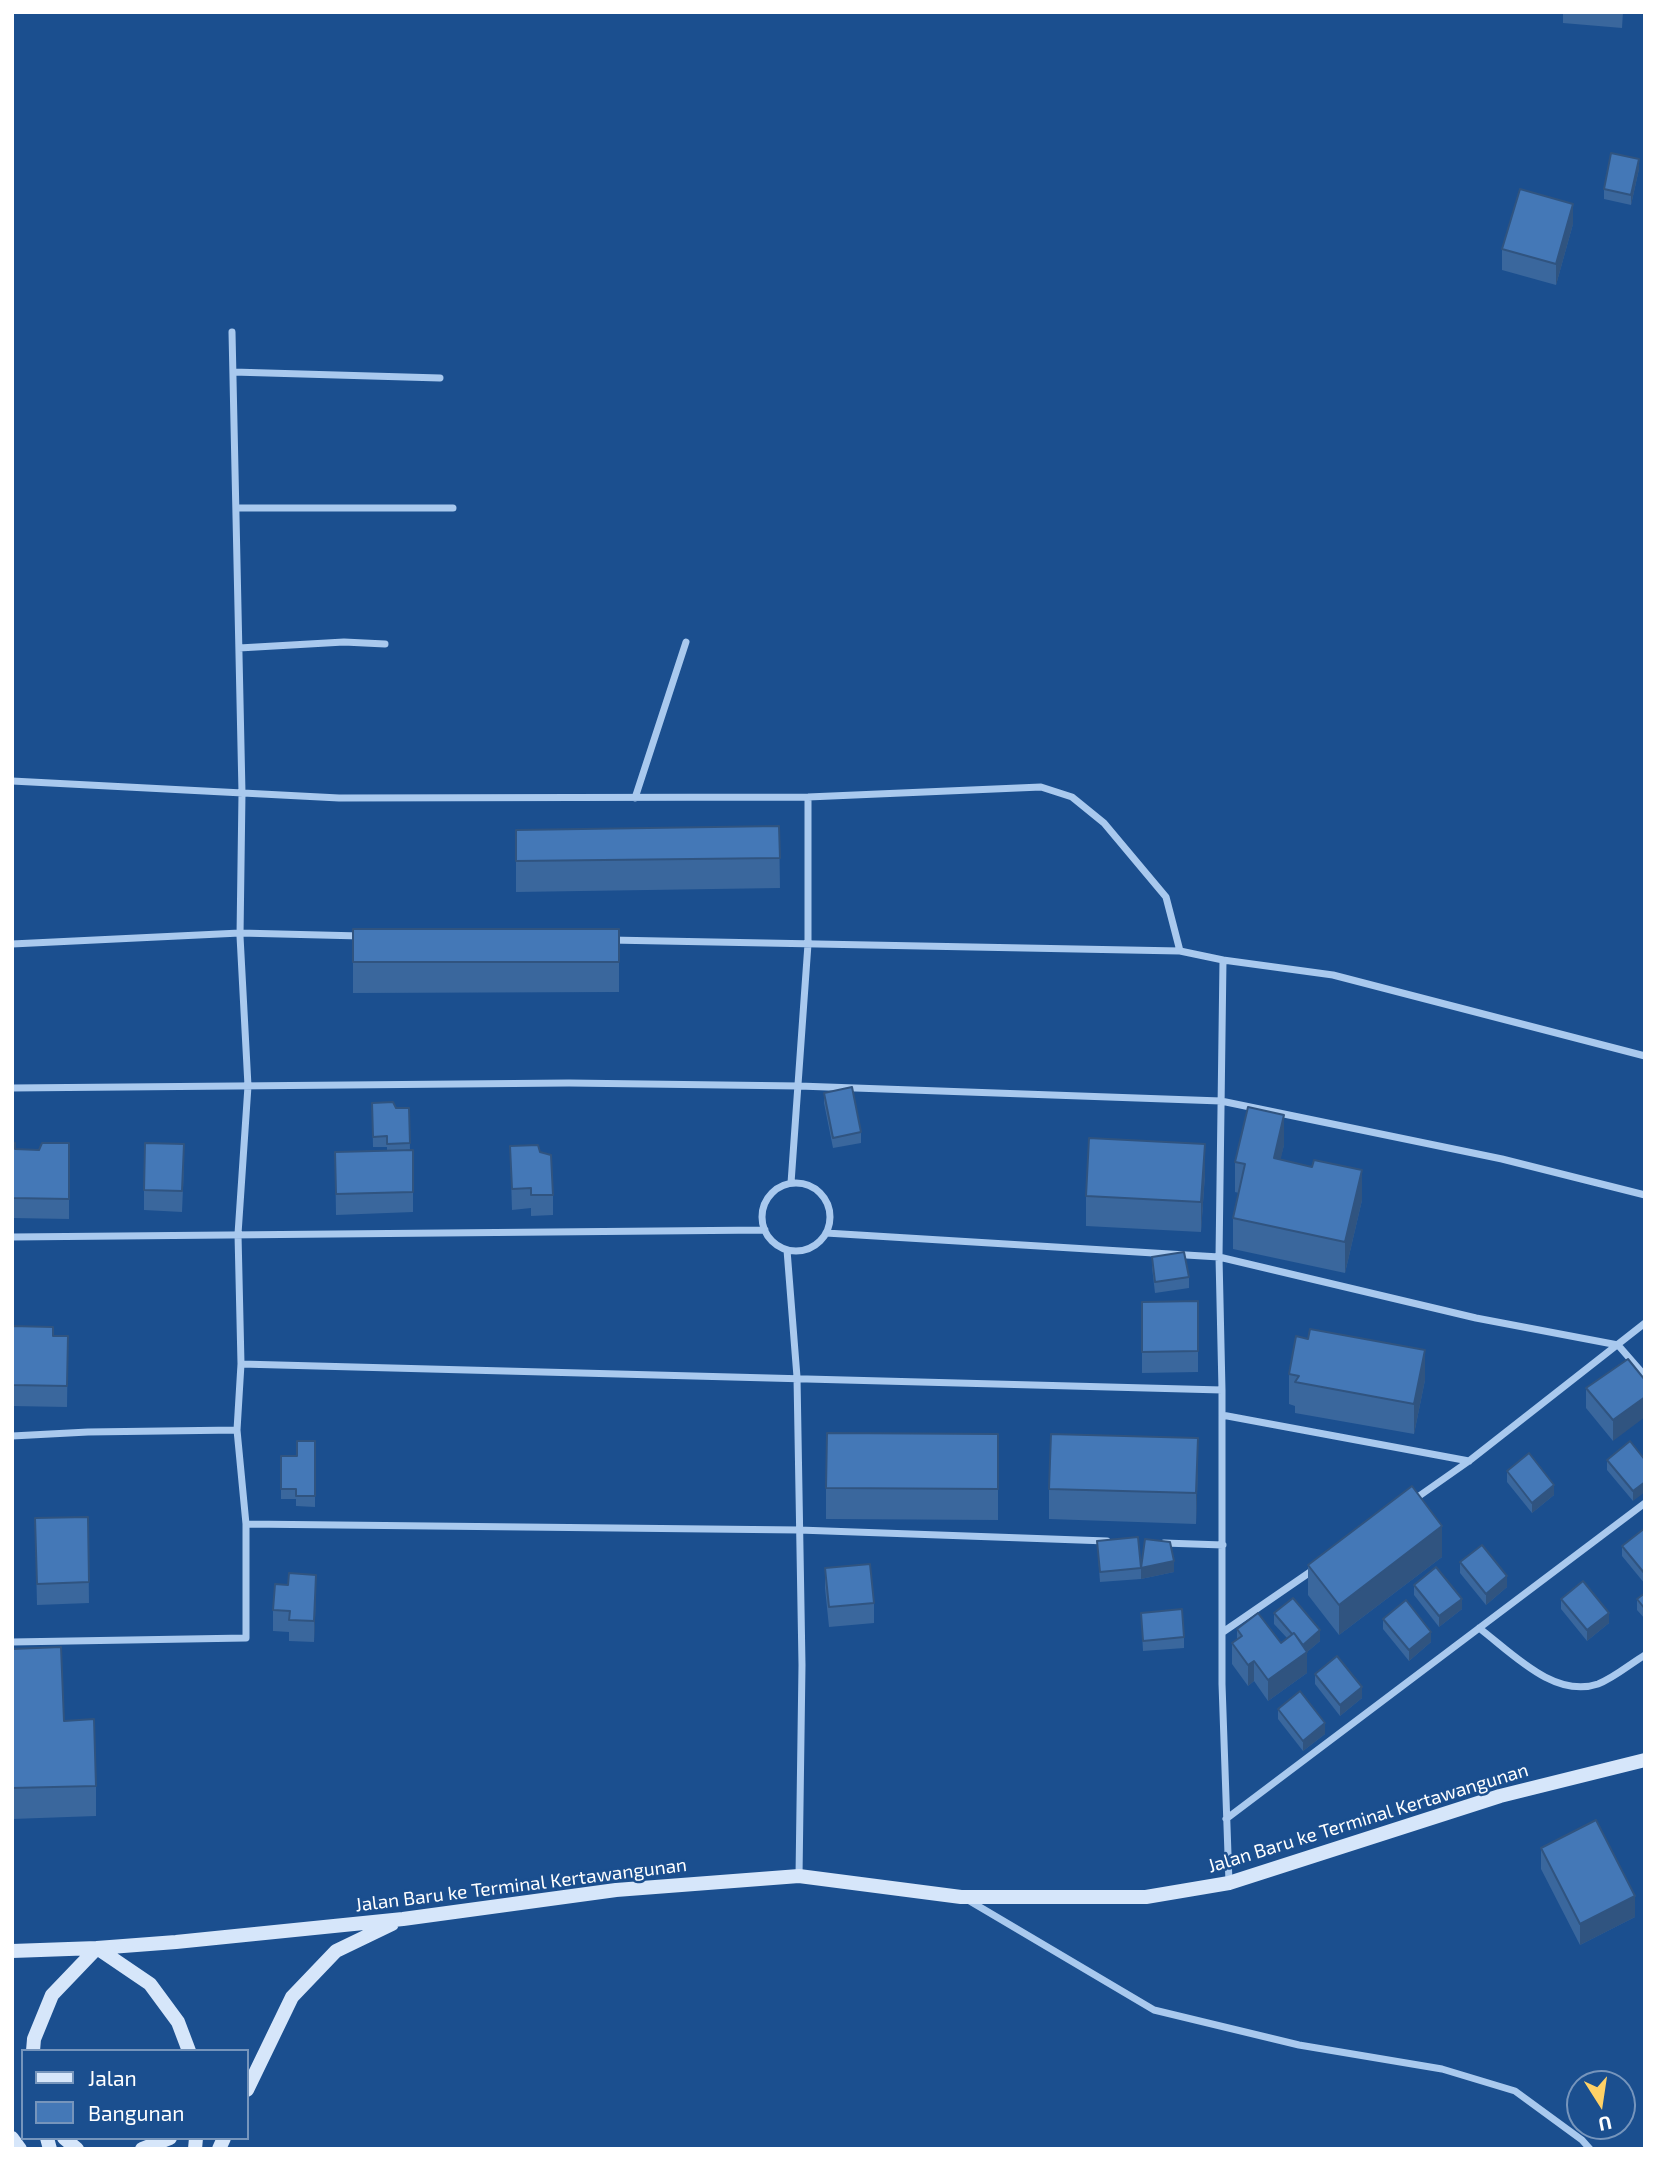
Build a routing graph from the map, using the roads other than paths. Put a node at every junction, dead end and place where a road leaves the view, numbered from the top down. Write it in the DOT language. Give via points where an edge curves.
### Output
graph roads {
  1 [pos="233,332"];
  2 [pos="233,372"];
  3 [pos="440,378"];
  4 [pos="236,508"];
  5 [pos="453,508"];
  6 [pos="686,642"];
  7 [pos="385,644"];
  8 [pos="239,648"];
  9 [pos="12,781"];
  10 [pos="242,793"];
  11 [pos="807,797"];
  12 [pos="635,798"];
  13 [pos="240,933"];
  14 [pos="365,936"];
  15 [pos="600,940"];
  16 [pos="12,944"];
  17 [pos="808,944"];
  18 [pos="1180,951"];
  19 [pos="1223,960"];
  20 [pos="1645,1056"];
  21 [pos="248,1086"];
  22 [pos="799,1086"];
  23 [pos="12,1088"];
  24 [pos="1222,1101"];
  25 [pos="791,1183"];
  26 [pos="1645,1195"];
  27 [pos="765,1230"];
  28 [pos="826,1233"];
  29 [pos="239,1234"];
  30 [pos="12,1237"];
  31 [pos="786,1250"];
  32 [pos="1219,1257"];
  33 [pos="1645,1323"];
  34 [pos="1618,1345"];
  35 [pos="241,1364"];
  36 [pos="1645,1376"];
  37 [pos="797,1377"];
  38 [pos="1222,1390"];
  39 [pos="1222,1415"];
  40 [pos="237,1430"];
  41 [pos="12,1436"];
  42 [pos="1469,1461"];
  43 [pos="1645,1503"];
  44 [pos="1402,1508"];
  45 [pos="246,1524"];
  46 [pos="799,1530"];
  47 [pos="1114,1541"];
  48 [pos="1154,1542"];
  49 [pos="1223,1545"];
  50 [pos="1324,1562"];
  51 [pos="1479,1628"];
  52 [pos="1223,1632"];
  53 [pos="12,1642"];
  54 [pos="1645,1655"];
  55 [pos="1645,1760"];
  56 [pos="1226,1819"];
  57 [pos="799,1876"];
  58 [pos="1229,1884"];
  59 [pos="961,1896"];
  60 [pos="403,1919"];
  61 [pos="97,1948"];
  62 [pos="12,1951"];
  63 [pos="33,2049"];
  64 [pos="187,2049"];
  65 [pos="248,2088"];
  66 [pos="12,2138"];
  67 [pos="165,2140"];
  68 [pos="20,2149"];
  69 [pos="142,2149"];
  70 [pos="1590,2149"];
  1 -- 2 [label="street"];
  2 -- 3 [label="street"];
  2 -- 4 [label="street"];
  4 -- 5 [label="street"];
  4 -- 8 [label="street"];
  6 -- 12 [label="street"];
  7 -- 8 [label="street"];
  8 -- 10 [label="street"];
  9 -- 10 [label="street"];
  10 -- 12 [label="street" via="339,798"];
  10 -- 13 [label="street"];
  11 -- 12 [label="street"];
  11 -- 17 [label="street"];
  11 -- 18 [label="street" via="1041,787 1072,797 1104,823 1166,897"];
  13 -- 14 [label="street"];
  13 -- 16 [label="street"];
  13 -- 21 [label="street"];
  15 -- 17 [label="street"];
  17 -- 18 [label="street"];
  17 -- 22 [label="street"];
  18 -- 19 [label="street"];
  19 -- 20 [label="street" via="1333,975"];
  19 -- 24 [label="street"];
  21 -- 22 [label="street"];
  21 -- 23 [label="street"];
  21 -- 29 [label="street"];
  22 -- 24 [label="street"];
  22 -- 25 [label="street"];
  24 -- 26 [label="street" via="1502,1159"];
  24 -- 32 [label="street"];
  25 -- 27 [label="street" via="766,1200"];
  25 -- 28 [label="street" via="806,1184 828,1204"];
  27 -- 29 [label="street"];
  27 -- 31 [label="street"];
  28 -- 31 [label="street" via="816,1245"];
  28 -- 32 [label="street"];
  29 -- 30 [label="street"];
  29 -- 35 [label="street"];
  31 -- 37 [label="street"];
  32 -- 34 [label="street" via="1476,1318"];
  32 -- 38 [label="street"];
  33 -- 34 [label="street"];
  34 -- 36 [label="street"];
  34 -- 42 [label="street"];
  35 -- 37 [label="street"];
  35 -- 40 [label="street"];
  37 -- 38 [label="street"];
  37 -- 46 [label="street"];
  38 -- 39 [label="street"];
  39 -- 42 [label="street"];
  39 -- 49 [label="street"];
  40 -- 41 [label="street"];
  40 -- 45 [label="street"];
  42 -- 44 [label="street"];
  43 -- 51 [label="street"];
  45 -- 46 [label="street"];
  45 -- 53 [label="street" via="246,1638"];
  46 -- 47 [label="street"];
  46 -- 57 [label="street"];
  48 -- 49 [label="street"];
  49 -- 52 [label="street"];
  50 -- 52 [label="street"];
  51 -- 54 [label="street" via="1539,1674 1573,1688 1602,1683"];
  51 -- 56 [label="street"];
  52 -- 56 [label="street"];
  55 -- 58 [label="main road, Jalan Baru ke Terminal Kertawangunan" via="1500,1796"];
  56 -- 58 [label="street"];
  57 -- 59 [label="main road, Jalan Baru ke Terminal Kertawangunan"];
  57 -- 60 [label="main road, Jalan Baru ke Terminal Kertawangunan" via="617,1889"];
  58 -- 59 [label="main road, Jalan Baru ke Terminal Kertawangunan" via="1146,1897"];
  59 -- 70 [label="street" via="1154,2010 1298,2045 1442,2069 1515,2091"];
  60 -- 61 [label="main road, Jalan Baru ke Terminal Kertawangunan"];
  60 -- 65 [label="main road" via="336,1951 292,1997"];
  61 -- 62 [label="main road, Jalan Baru ke Terminal Kertawangunan"];
  61 -- 63 [label="main road" via="52,1995"];
  61 -- 64 [label="main road" via="150,1984 177,2022"];
  66 -- 68 [label="main road"];
  67 -- 69 [label="main road"];
}
